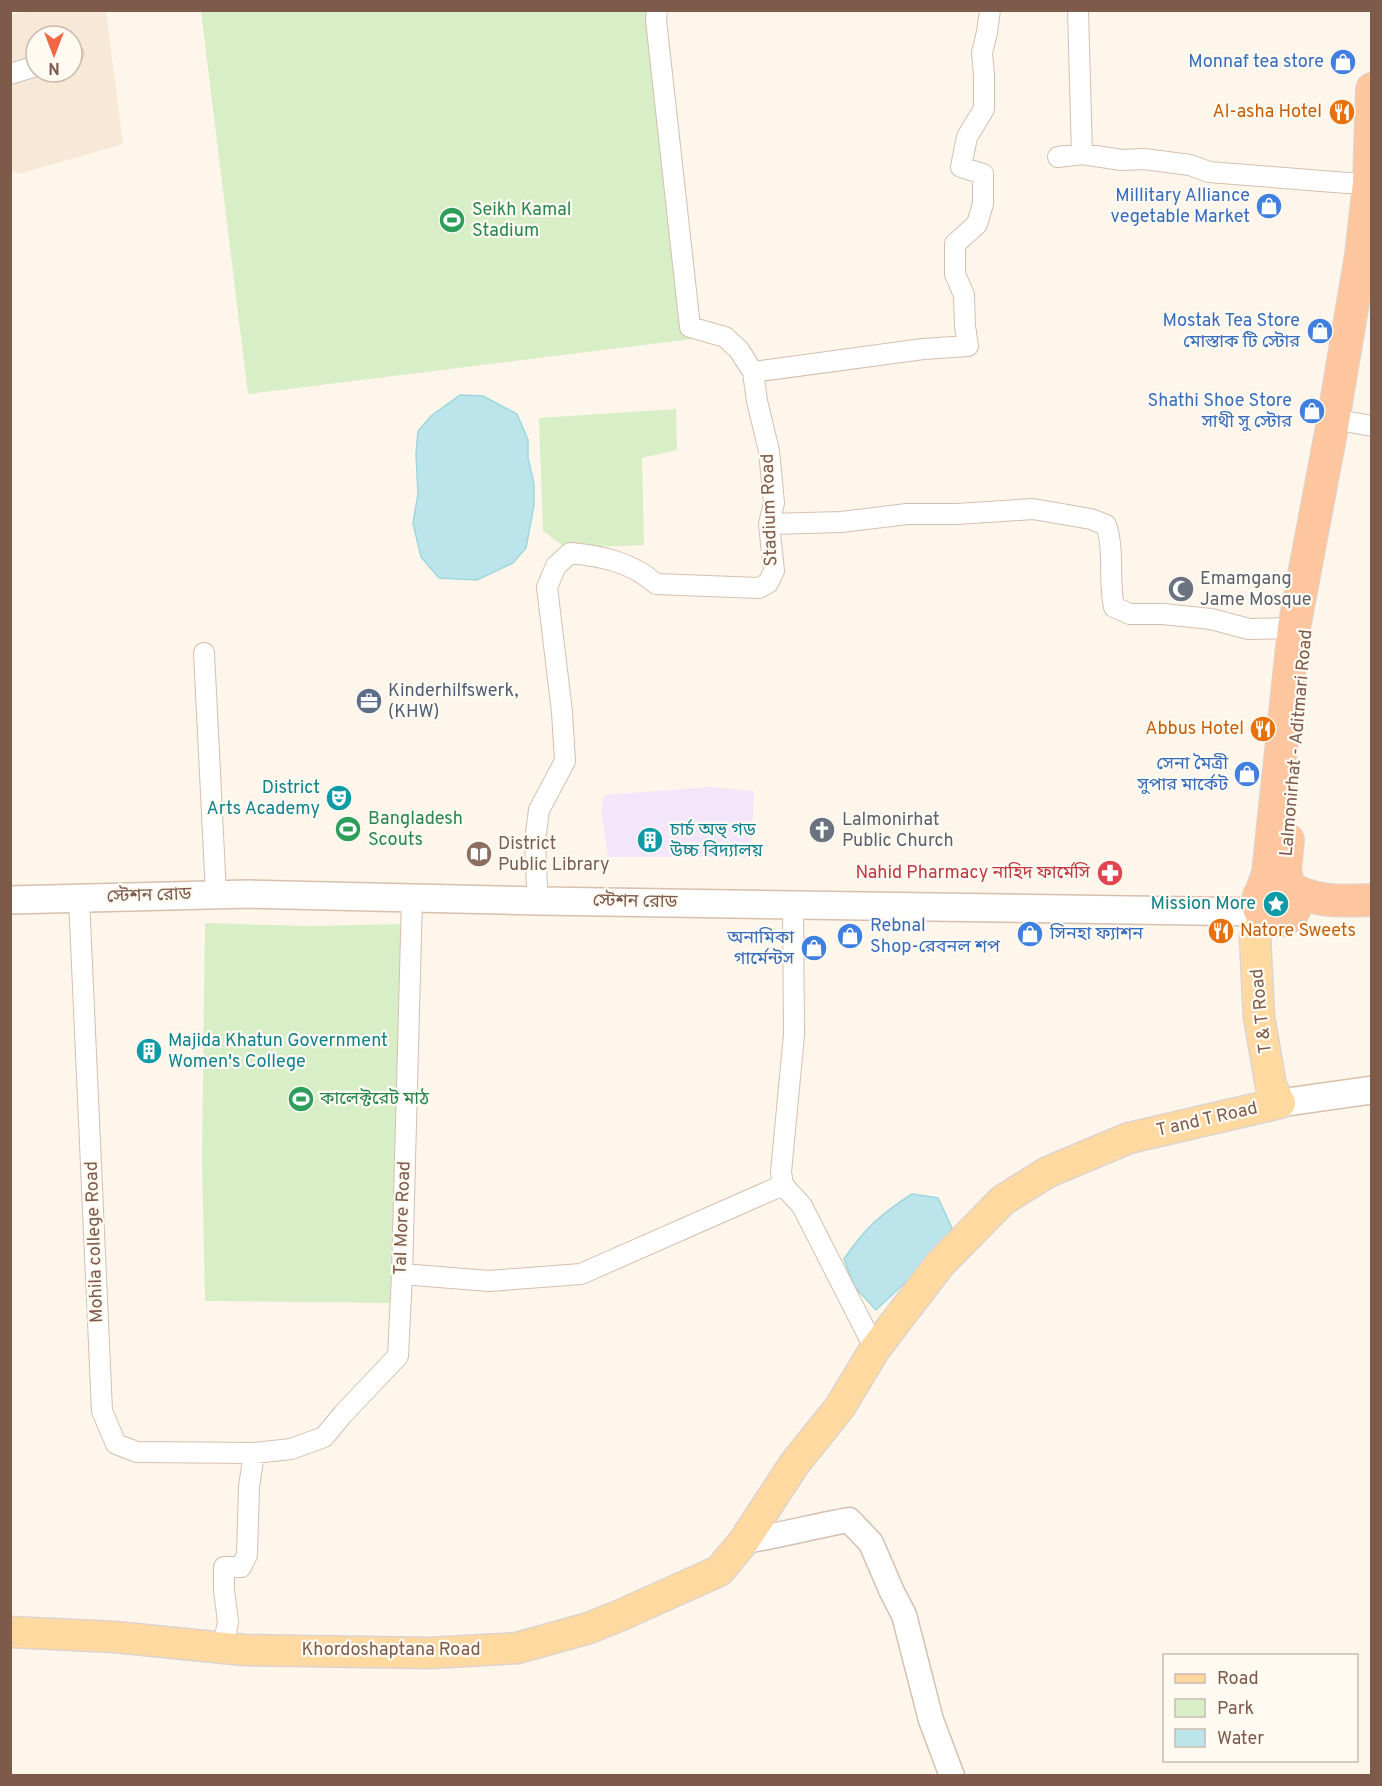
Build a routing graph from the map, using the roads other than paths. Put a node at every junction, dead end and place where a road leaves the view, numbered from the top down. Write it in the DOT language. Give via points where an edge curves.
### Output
graph roads {
  1 [pos="657,10"];
  2 [pos="990,10"];
  3 [pos="1078,10"];
  4 [pos="1371,88"];
  5 [pos="1082,154"];
  6 [pos="1058,157"];
  7 [pos="1369,183"];
  8 [pos="1371,266"];
  9 [pos="753,372"];
  10 [pos="1358,424"];
  11 [pos="769,524"];
  12 [pos="1294,628"];
  13 [pos="204,653"];
  14 [pos="216,894"];
  15 [pos="79,898"];
  16 [pos="412,898"];
  17 [pos="10,900"];
  18 [pos="1371,900"];
  19 [pos="540,901"];
  20 [pos="793,903"];
  21 [pos="1274,903"];
  22 [pos="1371,907"];
  23 [pos="1371,1090"];
  24 [pos="1280,1103"];
  25 [pos="783,1185"];
  26 [pos="402,1274"];
  27 [pos="875,1348"];
  28 [pos="254,1453"];
  29 [pos="744,1541"];
  30 [pos="10,1632"];
  31 [pos="223,1647"];
  32 [pos="952,1776"];
  1 -- 9 [label="street, Stadium Road" via="690,327 725,338 739,350"];
  2 -- 9 [label="street" via="982,53 984,109 967,137 961,167 983,174 983,204 977,224 955,244 955,274 964,296 968,346"];
  3 -- 5 [label="street"];
  4 -- 7 [label="highway"];
  5 -- 6 [label="street"];
  5 -- 7 [label="street" via="1190,165 1209,172"];
  7 -- 12 [label="highway" via="1361,255"];
  8 -- 10 [label="highway, Lalmonirhat - Aditmari Road"];
  9 -- 11 [label="street, Stadium Road" via="769,451 774,503"];
  10 -- 21 [label="highway, Lalmonirhat - Aditmari Road" via="1307,628 1285,871"];
  11 -- 12 [label="street" via="1033,509 1091,519 1106,525 1110,537 1114,607 1130,614 1211,619 1249,630"];
  11 -- 19 [label="street, Stadium Road" via="774,572 768,584 759,588 656,584 645,574 601,556 570,553 556,566 547,587 565,760 539,810 535,840"];
  12 -- 21 [label="highway" via="1268,873"];
  13 -- 14 [label="street"];
  14 -- 15 [label="main road, স্টেশন রোড"];
  14 -- 16 [label="main road, স্টেশন রোড"];
  15 -- 17 [label="main road, স্টেশন রোড"];
  15 -- 28 [label="street, Mohila college Road" via="102,1411 116,1444 137,1452"];
  16 -- 19 [label="main road, স্টেশন রোড"];
  16 -- 26 [label="street, Tal More Road"];
  18 -- 21 [label="highway" via="1304,896"];
  19 -- 20 [label="main road, স্টেশন রোড"];
  20 -- 21 [label="main road, স্টেশন রোড"];
  20 -- 25 [label="street" via="794,1035"];
  21 -- 22 [label="highway"];
  21 -- 24 [label="main road, T & T Road" via="1255,937 1259,1017 1271,1086"];
  23 -- 24 [label="main road, T and T Road"];
  24 -- 27 [label="main road, T and T Road" via="1129,1138 1048,1172 1003,1200 940,1263"];
  25 -- 26 [label="street" via="581,1274 489,1281"];
  25 -- 27 [label="street" via="802,1206"];
  26 -- 28 [label="street, Tal More Road" via="398,1356 324,1437 291,1449"];
  27 -- 29 [label="main road, Khordoshaptana Road" via="840,1407 795,1463"];
  28 -- 31 [label="street" via="247,1555 241,1566 224,1567 228,1622"];
  29 -- 31 [label="main road, Khordoshaptana Road" via="719,1570 671,1593 589,1628 517,1648 430,1653"];
  29 -- 32 [label="street" via="849,1520 871,1543 904,1615 931,1720"];
  30 -- 31 [label="main road, Khordoshaptana Road" via="115,1636"];
}
